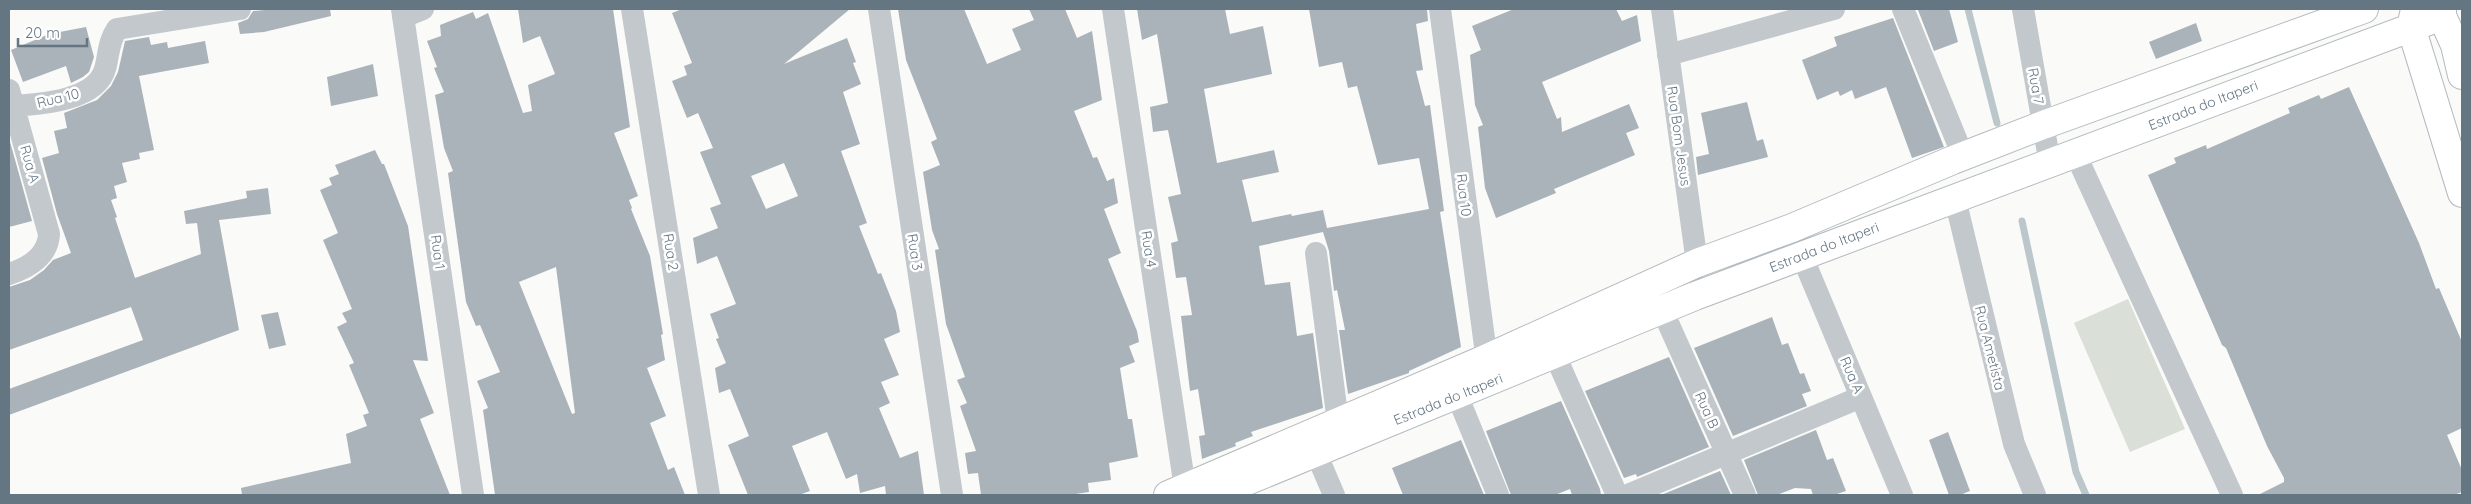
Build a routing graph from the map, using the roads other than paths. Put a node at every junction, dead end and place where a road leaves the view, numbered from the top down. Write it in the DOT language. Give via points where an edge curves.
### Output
graph roads {
  1 [pos="240,9"];
  2 [pos="632,9"];
  3 [pos="879,9"];
  4 [pos="1113,9"];
  5 [pos="1440,9"];
  6 [pos="1662,9"];
  7 [pos="1834,9"];
  8 [pos="1903,9"];
  9 [pos="2023,9"];
  10 [pos="2364,9"];
  11 [pos="409,11"];
  12 [pos="2442,12"];
  13 [pos="2413,18"];
  14 [pos="1668,54"];
  15 [pos="2462,75"];
  16 [pos="11,98"];
  17 [pos="2043,125"];
  18 [pos="2075,153"];
  19 [pos="1963,156"];
  20 [pos="2050,164"];
  21 [pos="2462,193"];
  22 [pos="1950,200"];
  23 [pos="1316,253"];
  24 [pos="1802,256"];
  25 [pos="1697,263"];
  26 [pos="9,274"];
  27 [pos="1669,325"];
  28 [pos="1555,355"];
  29 [pos="1487,370"];
  30 [pos="1457,395"];
  31 [pos="1861,397"];
  32 [pos="1338,422"];
  33 [pos="1316,453"];
  34 [pos="1726,454"];
  35 [pos="1176,492"];
  36 [pos="473,495"];
  37 [pos="709,495"];
  38 [pos="952,495"];
  39 [pos="1213,495"];
  40 [pos="1334,495"];
  41 [pos="1498,495"];
  42 [pos="1617,495"];
  43 [pos="1628,495"];
  44 [pos="1744,495"];
  45 [pos="1902,495"];
  46 [pos="2035,495"];
  47 [pos="2232,495"];
  1 -- 16 [label="street, Rua 10" via="118,29 111,38 105,70 93,86 72,97"];
  2 -- 37 [label="street, Rua 2"];
  3 -- 38 [label="street, Rua 3"];
  4 -- 35 [label="street, Rua 4"];
  5 -- 29 [label="street, Rua 10"];
  6 -- 14 [label="street, Rua Bom Jesus"];
  7 -- 14 [label="street"];
  8 -- 19 [label="street"];
  9 -- 17 [label="street, Rua 7"];
  10 -- 17 [label="street, Estrada do Itaperi"];
  11 -- 36 [label="street, Rua 1"];
  12 -- 13 [label="street, Estrada do Itaperi"];
  12 -- 15 [label="street"];
  13 -- 18 [label="street, Estrada do Itaperi"];
  13 -- 21 [label="street"];
  14 -- 25 [label="street, Rua Bom Jesus"];
  16 -- 26 [label="street, Rua A" via="47,225 48,240 39,258"];
  17 -- 19 [label="street, Estrada do Itaperi"];
  17 -- 20 [label="street, Rua 7"];
  18 -- 20 [label="street, Estrada do Itaperi"];
  18 -- 47 [label="street"];
  19 -- 25 [label="street, Estrada do Itaperi" via="1792,228"];
  20 -- 22 [label="street, Estrada do Itaperi"];
  22 -- 24 [label="street, Estrada do Itaperi"];
  22 -- 46 [label="street, Rua Ametista" via="1956,207 2014,444"];
  23 -- 32 [label="street"];
  24 -- 28 [label="street, Estrada do Itaperi" via="1695,296"];
  24 -- 31 [label="street, Rua A"];
  25 -- 29 [label="street, Estrada do Itaperi"];
  27 -- 34 [label="street, Rua B"];
  28 -- 29 [label="street, Estrada do Itaperi"];
  28 -- 42 [label="street"];
  29 -- 30 [label="street, Estrada do Itaperi"];
  29 -- 32 [label="street, Estrada do Itaperi"];
  30 -- 33 [label="street, Estrada do Itaperi"];
  30 -- 41 [label="street"];
  31 -- 34 [label="street"];
  31 -- 45 [label="street, Rua A"];
  32 -- 35 [label="street, Estrada do Itaperi"];
  33 -- 39 [label="street, Estrada do Itaperi"];
  33 -- 40 [label="street"];
  34 -- 43 [label="street"];
  34 -- 44 [label="street, Rua B"];
}
